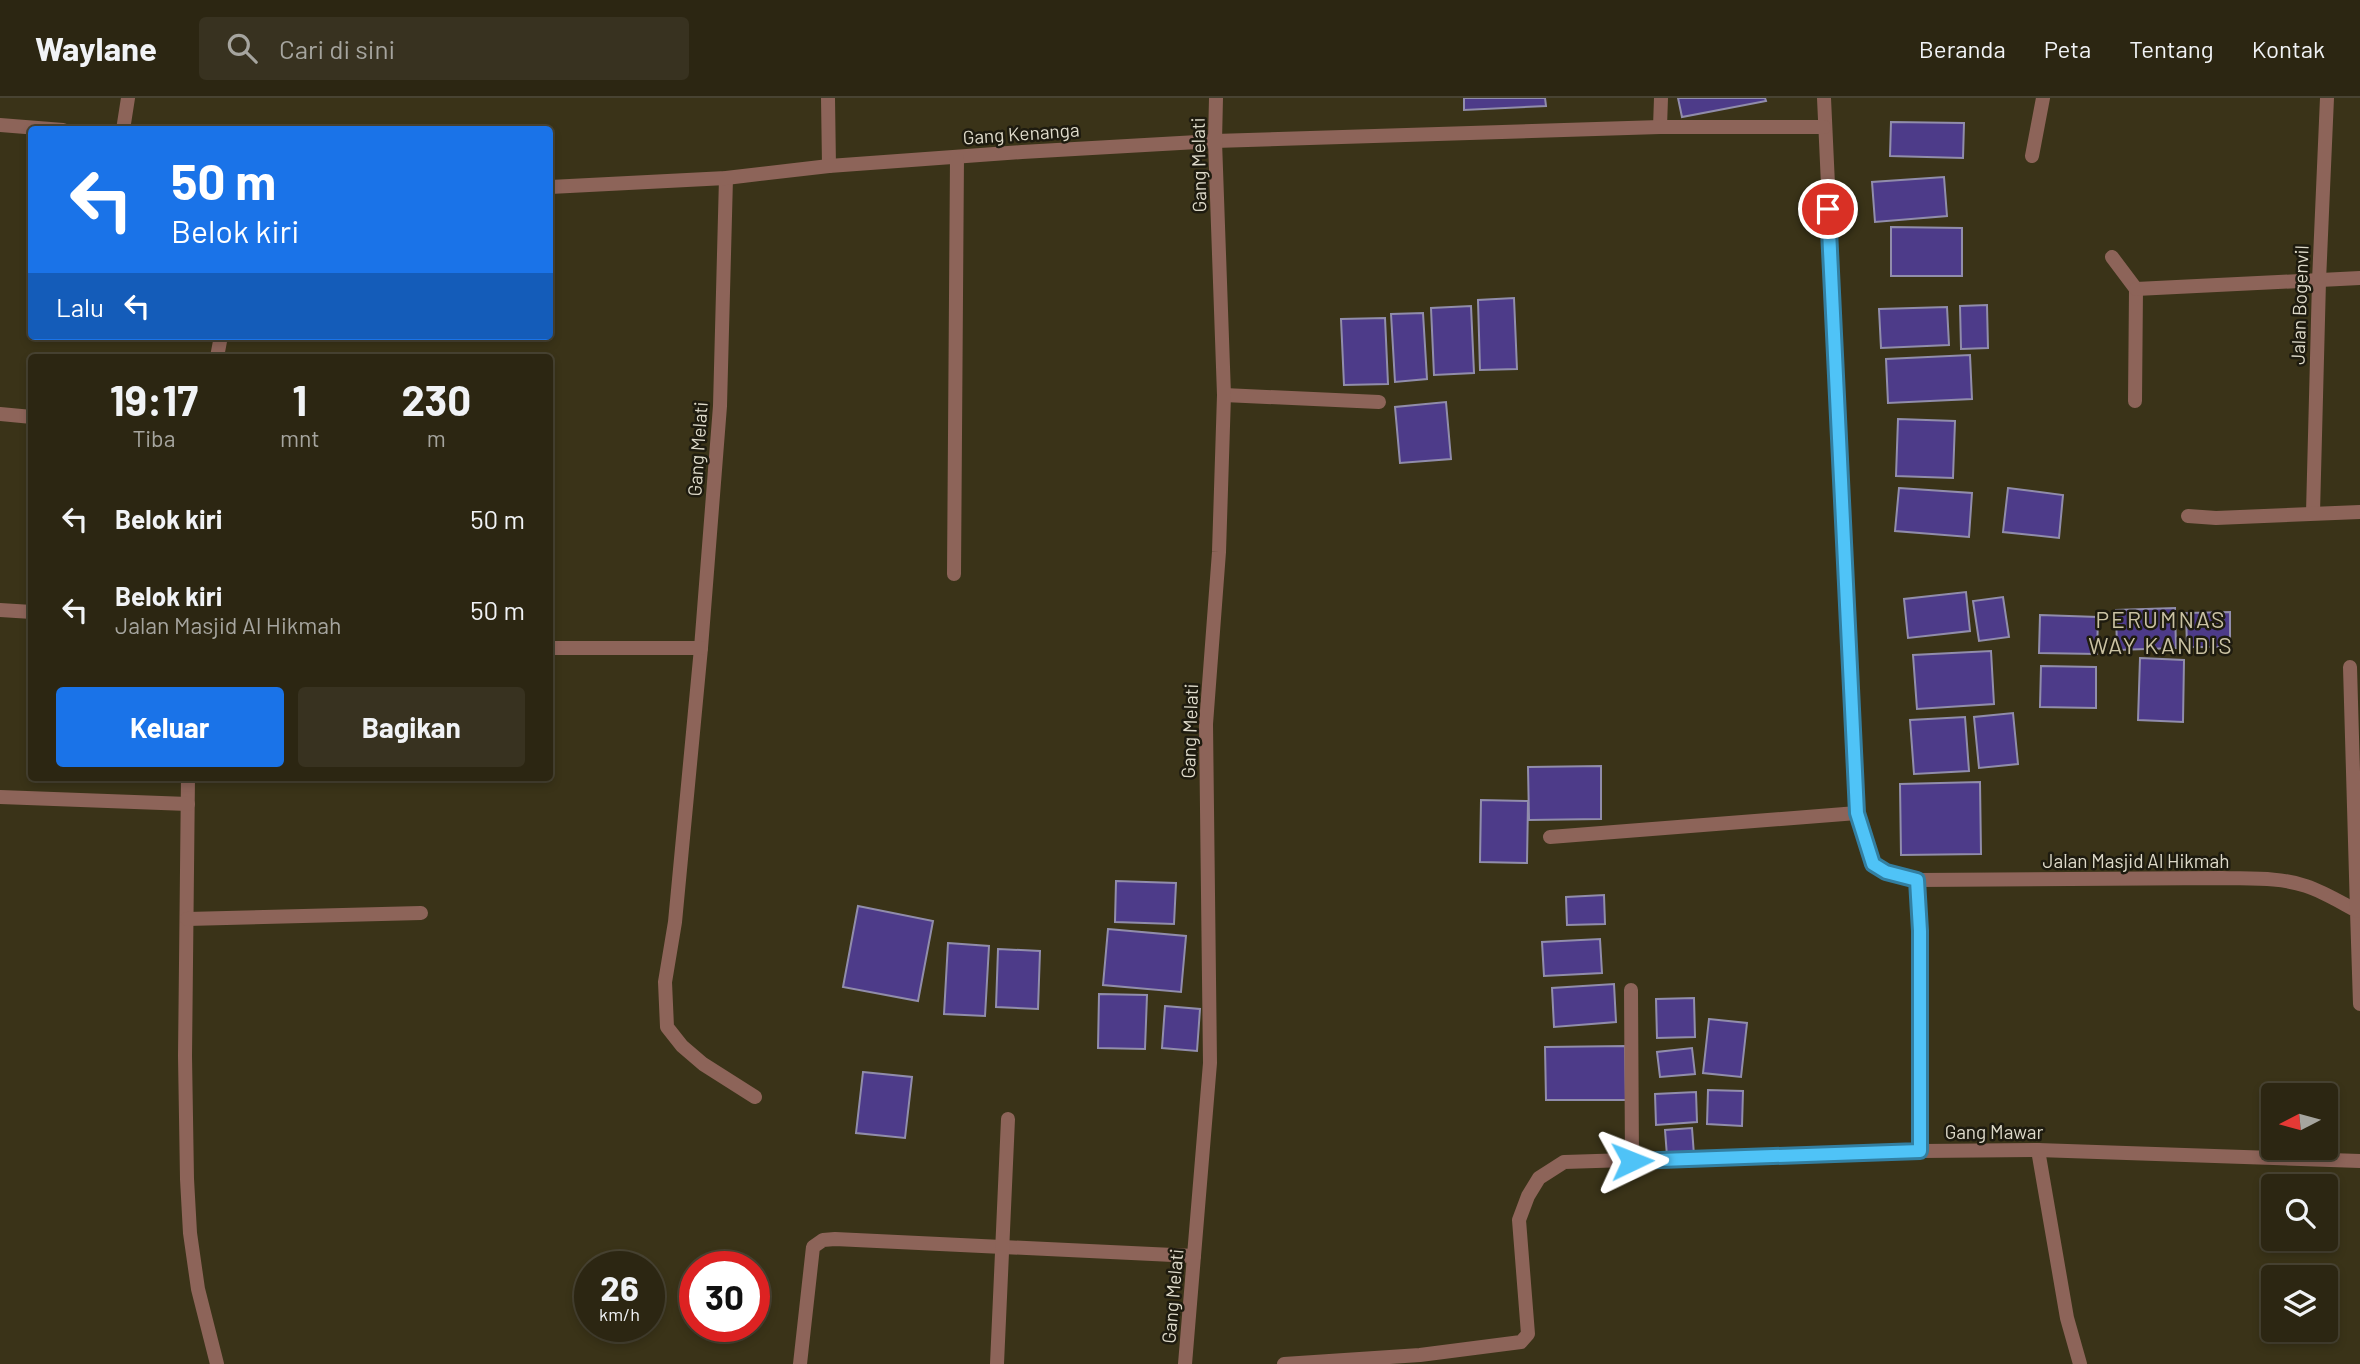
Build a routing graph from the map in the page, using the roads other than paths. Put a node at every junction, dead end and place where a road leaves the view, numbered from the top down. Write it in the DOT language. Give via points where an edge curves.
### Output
graph roads {
  1 [pos="128,98"];
  2 [pos="828,98"];
  3 [pos="1216,98"];
  4 [pos="1661,98"];
  5 [pos="1824,98"];
  6 [pos="2043,98"];
  7 [pos="2327,98"];
  8 [pos="0,125"];
  9 [pos="124,126"];
  10 [pos="28,127"];
  11 [pos="1660,127"];
  12 [pos="1824,127"];
  13 [pos="1215,141"];
  14 [pos="2032,156"];
  15 [pos="957,157"];
  16 [pos="829,166"];
  17 [pos="726,178"];
  18 [pos="553,187"];
  19 [pos="2112,257"];
  20 [pos="2360,278"];
  21 [pos="2319,281"];
  22 [pos="2136,289"];
  23 [pos="1224,395"];
  24 [pos="2135,401"];
  25 [pos="1379,402"];
  26 [pos="0,414"];
  27 [pos="28,417"];
  28 [pos="2360,512"];
  29 [pos="2313,513"];
  30 [pos="2188,516"];
  31 [pos="954,574"];
  32 [pos="0,610"];
  33 [pos="28,612"];
  34 [pos="553,648"];
  35 [pos="701,648"];
  36 [pos="2350,667"];
  37 [pos="188,781"];
  38 [pos="0,797"];
  39 [pos="188,804"];
  40 [pos="1857,813"];
  41 [pos="1550,837"];
  42 [pos="1917,880"];
  43 [pos="2357,911"];
  44 [pos="421,913"];
  45 [pos="187,919"];
  46 [pos="1631,990"];
  47 [pos="2360,1004"];
  48 [pos="755,1097"];
  49 [pos="1008,1119"];
  50 [pos="2038,1150"];
  51 [pos="1920,1151"];
  52 [pos="1632,1161"];
  53 [pos="2360,1161"];
  54 [pos="1001,1248"];
  55 [pos="1194,1256"];
  56 [pos="1420,1359"];
  57 [pos="217,1364"];
  58 [pos="800,1364"];
  59 [pos="997,1364"];
  60 [pos="1185,1364"];
  61 [pos="1283,1364"];
  62 [pos="2080,1364"];
  1 -- 9 [label="street"];
  2 -- 16 [label="street"];
  3 -- 13 [label="street, Gang Melati"];
  4 -- 11 [label="street"];
  5 -- 12 [label="street, Jalan Masjid Al Hikmah"];
  6 -- 14 [label="street"];
  7 -- 21 [label="street, Jalan Bogenvil"];
  8 -- 10 [label="street"];
  11 -- 12 [label="street, Gang Kenanga"];
  11 -- 13 [label="street, Gang Kenanga"];
  12 -- 40 [label="street, Jalan Masjid Al Hikmah"];
  13 -- 15 [label="street, Gang Kenanga"];
  13 -- 23 [label="street, Gang Melati"];
  15 -- 16 [label="street, Gang Kenanga"];
  15 -- 31 [label="street"];
  16 -- 17 [label="street, Gang Kenanga"];
  17 -- 18 [label="street, Gang Kenanga"];
  17 -- 35 [label="street, Gang Melati" via="720,406"];
  19 -- 22 [label="street"];
  20 -- 21 [label="street"];
  21 -- 22 [label="street"];
  21 -- 29 [label="street, Jalan Bogenvil"];
  22 -- 24 [label="street"];
  23 -- 25 [label="street"];
  23 -- 55 [label="street, Gang Melati" via="1219,552 1206,724 1210,1063"];
  26 -- 27 [label="street"];
  28 -- 29 [label="street"];
  29 -- 30 [label="street"];
  32 -- 33 [label="street"];
  34 -- 35 [label="street"];
  35 -- 48 [label="street, Gang Melati" via="675,922 665,982 667,1027 703,1064"];
  36 -- 43 [label="street"];
  37 -- 39 [label="street"];
  38 -- 39 [label="street"];
  39 -- 45 [label="street"];
  40 -- 41 [label="street"];
  40 -- 42 [label="street, Jalan Masjid Al Hikmah" via="1873,864"];
  42 -- 43 [label="street, Jalan Masjid Al Hikmah" via="2261,879 2303,885"];
  42 -- 51 [label="street"];
  43 -- 47 [label="street"];
  44 -- 45 [label="street"];
  45 -- 57 [label="street" via="187,1179 198,1289"];
  46 -- 52 [label="street"];
  49 -- 54 [label="street"];
  50 -- 51 [label="street, Gang Mawar"];
  50 -- 53 [label="street, Gang Mawar"];
  50 -- 62 [label="street" via="2067,1318"];
  51 -- 52 [label="street, Gang Mawar"];
  52 -- 56 [label="street, Gang Mawar" via="1564,1162 1539,1178 1519,1220 1528,1334 1521,1342"];
  54 -- 55 [label="street"];
  54 -- 58 [label="street" via="823,1240 813,1247"];
  54 -- 59 [label="street"];
  55 -- 60 [label="street, Gang Melati"];
  56 -- 61 [label="street, Gang Mawar"];
}
